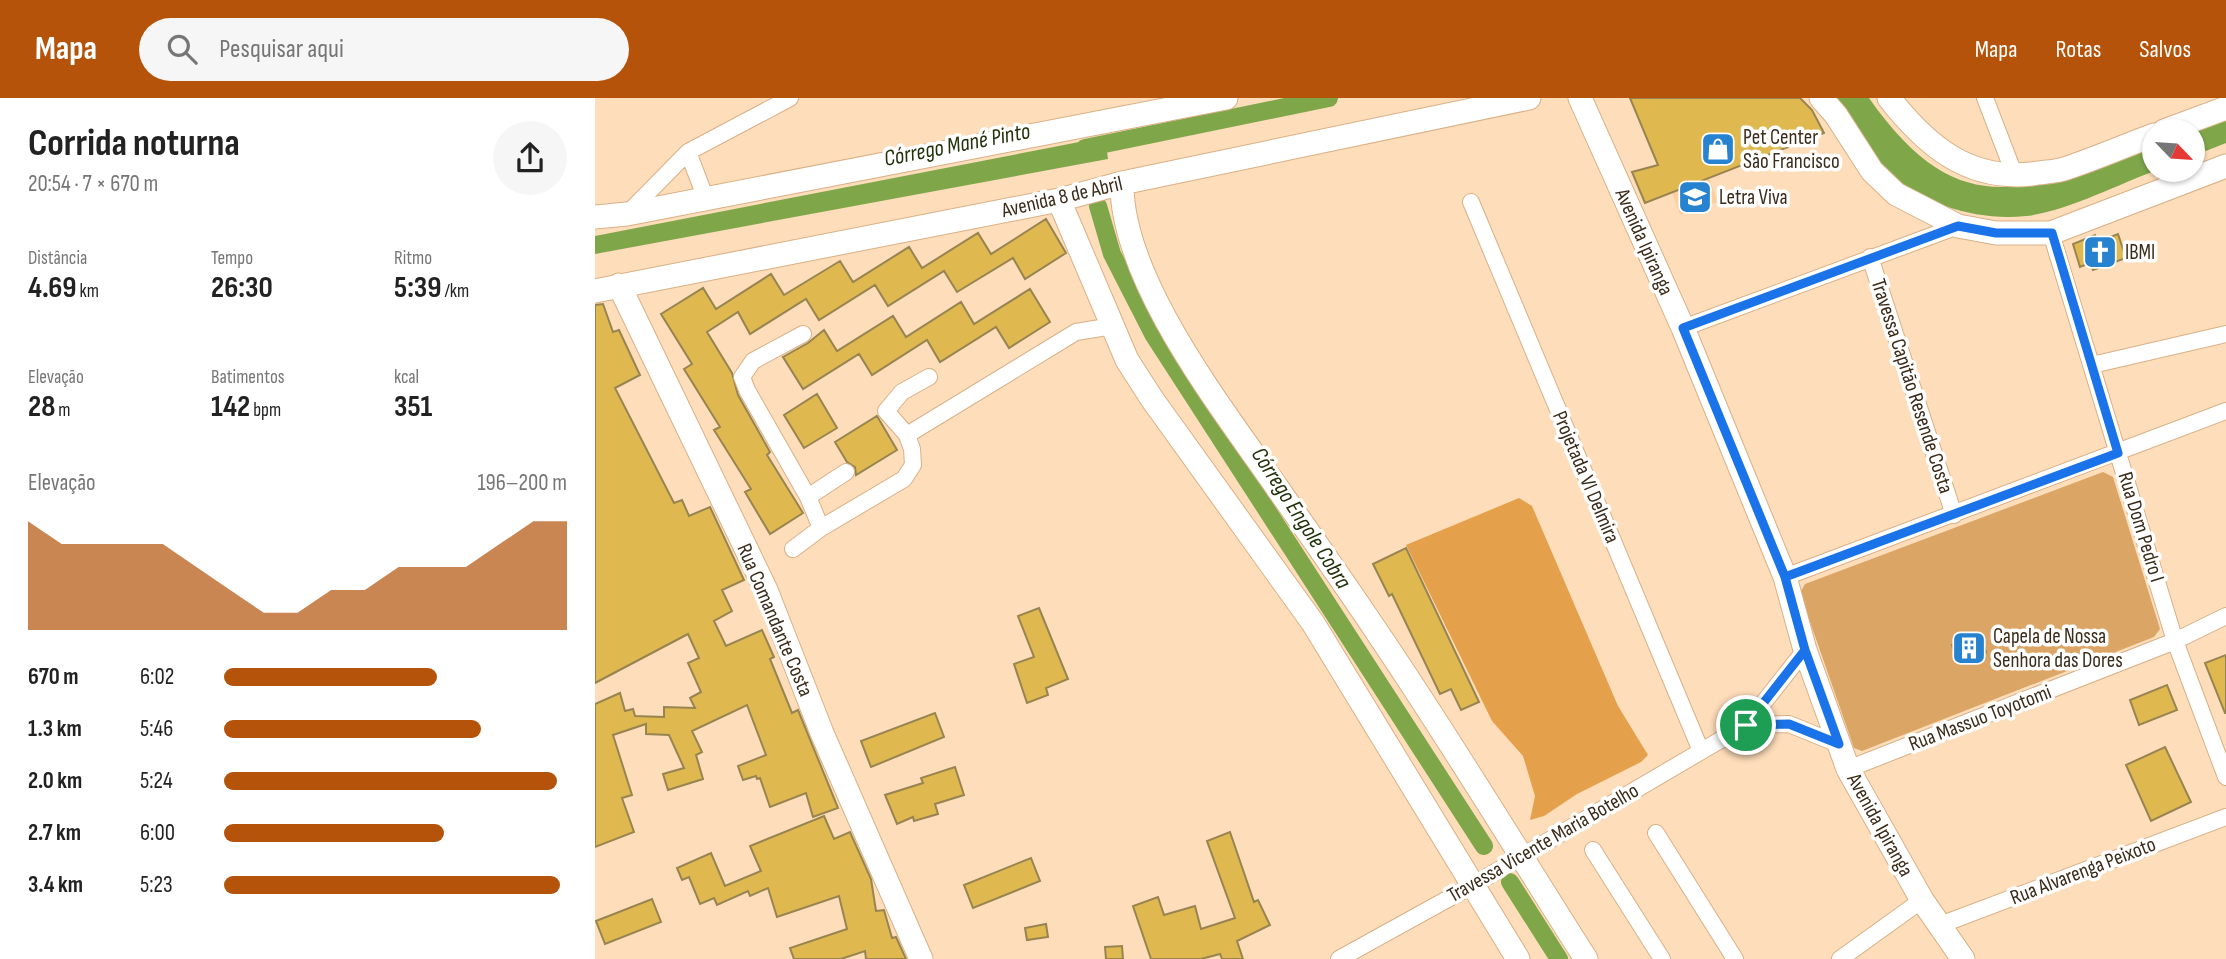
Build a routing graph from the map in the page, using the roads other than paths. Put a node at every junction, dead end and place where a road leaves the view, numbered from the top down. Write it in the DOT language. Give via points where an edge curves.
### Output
graph roads {
  1 [pos="790,98"];
  2 [pos="1226,98"];
  3 [pos="1528,98"];
  4 [pos="1580,98"];
  5 [pos="1821,98"];
  6 [pos="1889,98"];
  7 [pos="1985,98"];
  8 [pos="2226,108"];
  9 [pos="2196,119"];
  10 [pos="2142,140"];
  11 [pos="688,152"];
  12 [pos="2226,166"];
  13 [pos="2015,176"];
  14 [pos="1122,183"];
  15 [pos="706,199"];
  16 [pos="1059,200"];
  17 [pos="1471,202"];
  18 [pos="627,214"];
  19 [pos="595,217"];
  20 [pos="1958,226"];
  21 [pos="2052,233"];
  22 [pos="1870,257"];
  23 [pos="619,285"];
  24 [pos="595,291"];
  25 [pos="1113,326"];
  26 [pos="1683,328"];
  27 [pos="803,334"];
  28 [pos="2226,334"];
  29 [pos="2092,365"];
  30 [pos="929,377"];
  31 [pos="2226,411"];
  32 [pos="907,435"];
  33 [pos="2118,453"];
  34 [pos="846,472"];
  35 [pos="808,497"];
  36 [pos="1954,515"];
  37 [pos="821,528"];
  38 [pos="793,549"];
  39 [pos="1785,577"];
  40 [pos="2226,616"];
  41 [pos="2175,641"];
  42 [pos="1805,650"];
  43 [pos="1746,725"];
  44 [pos="1839,744"];
  45 [pos="1701,751"];
  46 [pos="1848,769"];
  47 [pos="2226,777"];
  48 [pos="2226,817"];
  49 [pos="1655,833"];
  50 [pos="1593,850"];
  51 [pos="1521,857"];
  52 [pos="1473,885"];
  53 [pos="1922,900"];
  54 [pos="1940,925"];
  55 [pos="921,959"];
  56 [pos="1339,959"];
  57 [pos="1518,959"];
  58 [pos="1586,959"];
  59 [pos="1662,959"];
  60 [pos="1735,959"];
  61 [pos="1840,959"];
  62 [pos="1963,959"];
  1 -- 11 [label="street"];
  2 -- 15 [label="street"];
  3 -- 14 [label="street, Avenida 8 de Abril"];
  4 -- 26 [label="street, Avenida Ipiranga"];
  5 -- 20 [label="street" via="1872,172 1888,187"];
  6 -- 13 [label="street" via="1911,126 1943,153 1978,171"];
  7 -- 13 [label="street"];
  8 -- 9 [label="street"];
  10 -- 13 [label="street" via="2062,170"];
  11 -- 15 [label="street"];
  11 -- 18 [label="street"];
  12 -- 21 [label="street"];
  14 -- 16 [label="street, Avenida 8 de Abril"];
  14 -- 51 [label="street" via="1128,226 1149,286 1195,369 1381,637"];
  15 -- 18 [label="street"];
  16 -- 23 [label="street, Avenida 8 de Abril"];
  16 -- 25 [label="street"];
  17 -- 45 [label="street, Projetada VI Delmira"];
  18 -- 19 [label="street"];
  20 -- 21 [label="street" via="1996,233"];
  20 -- 22 [label="street"];
  21 -- 29 [label="street, Rua Dom Pedro I"];
  22 -- 26 [label="street"];
  22 -- 36 [label="street, Travessa Capitão Resende Costa"];
  23 -- 24 [label="street, Avenida 8 de Abril"];
  23 -- 55 [label="street, Rua Comandante Costa" via="766,590 822,733"];
  25 -- 32 [label="street" via="1076,332"];
  25 -- 52 [label="street" via="1127,360 1152,399 1313,623"];
  26 -- 39 [label="street, Avenida Ipiranga"];
  27 -- 35 [label="street" via="753,361 742,377"];
  28 -- 29 [label="street"];
  29 -- 33 [label="street, Rua Dom Pedro I"];
  30 -- 32 [label="street" via="902,392 886,411"];
  31 -- 33 [label="street"];
  32 -- 37 [label="street" via="913,465 904,479"];
  33 -- 36 [label="street"];
  33 -- 41 [label="street, Rua Dom Pedro I"];
  34 -- 35 [label="street"];
  35 -- 37 [label="street"];
  36 -- 39 [label="street"];
  37 -- 38 [label="street"];
  39 -- 42 [label="street, Avenida Ipiranga"];
  40 -- 41 [label="street, Rua Massuo Toyotomi"];
  41 -- 46 [label="street, Rua Massuo Toyotomi"];
  41 -- 47 [label="street, Rua Dom Pedro I"];
  42 -- 43 [label="street, Travessa Vicente Maria Botelho"];
  42 -- 44 [label="street, Avenida Ipiranga"];
  43 -- 44 [label="street, Travessa Vicente Maria Botelho" via="1789,724"];
  43 -- 45 [label="street, Travessa Vicente Maria Botelho"];
  44 -- 46 [label="street, Avenida Ipiranga"];
  45 -- 51 [label="street, Travessa Vicente Maria Botelho"];
  46 -- 53 [label="street, Avenida Ipiranga"];
  48 -- 54 [label="street, Rua Alvarenga Peixoto"];
  49 -- 60 [label="street"];
  50 -- 59 [label="street"];
  51 -- 52 [label="street, Travessa Vicente Maria Botelho"];
  51 -- 58 [label="street"];
  52 -- 56 [label="street, Travessa Vicente Maria Botelho"];
  52 -- 57 [label="street"];
  53 -- 54 [label="street, Avenida Ipiranga"];
  53 -- 61 [label="street"];
  54 -- 62 [label="street, Avenida Ipiranga"];
}
